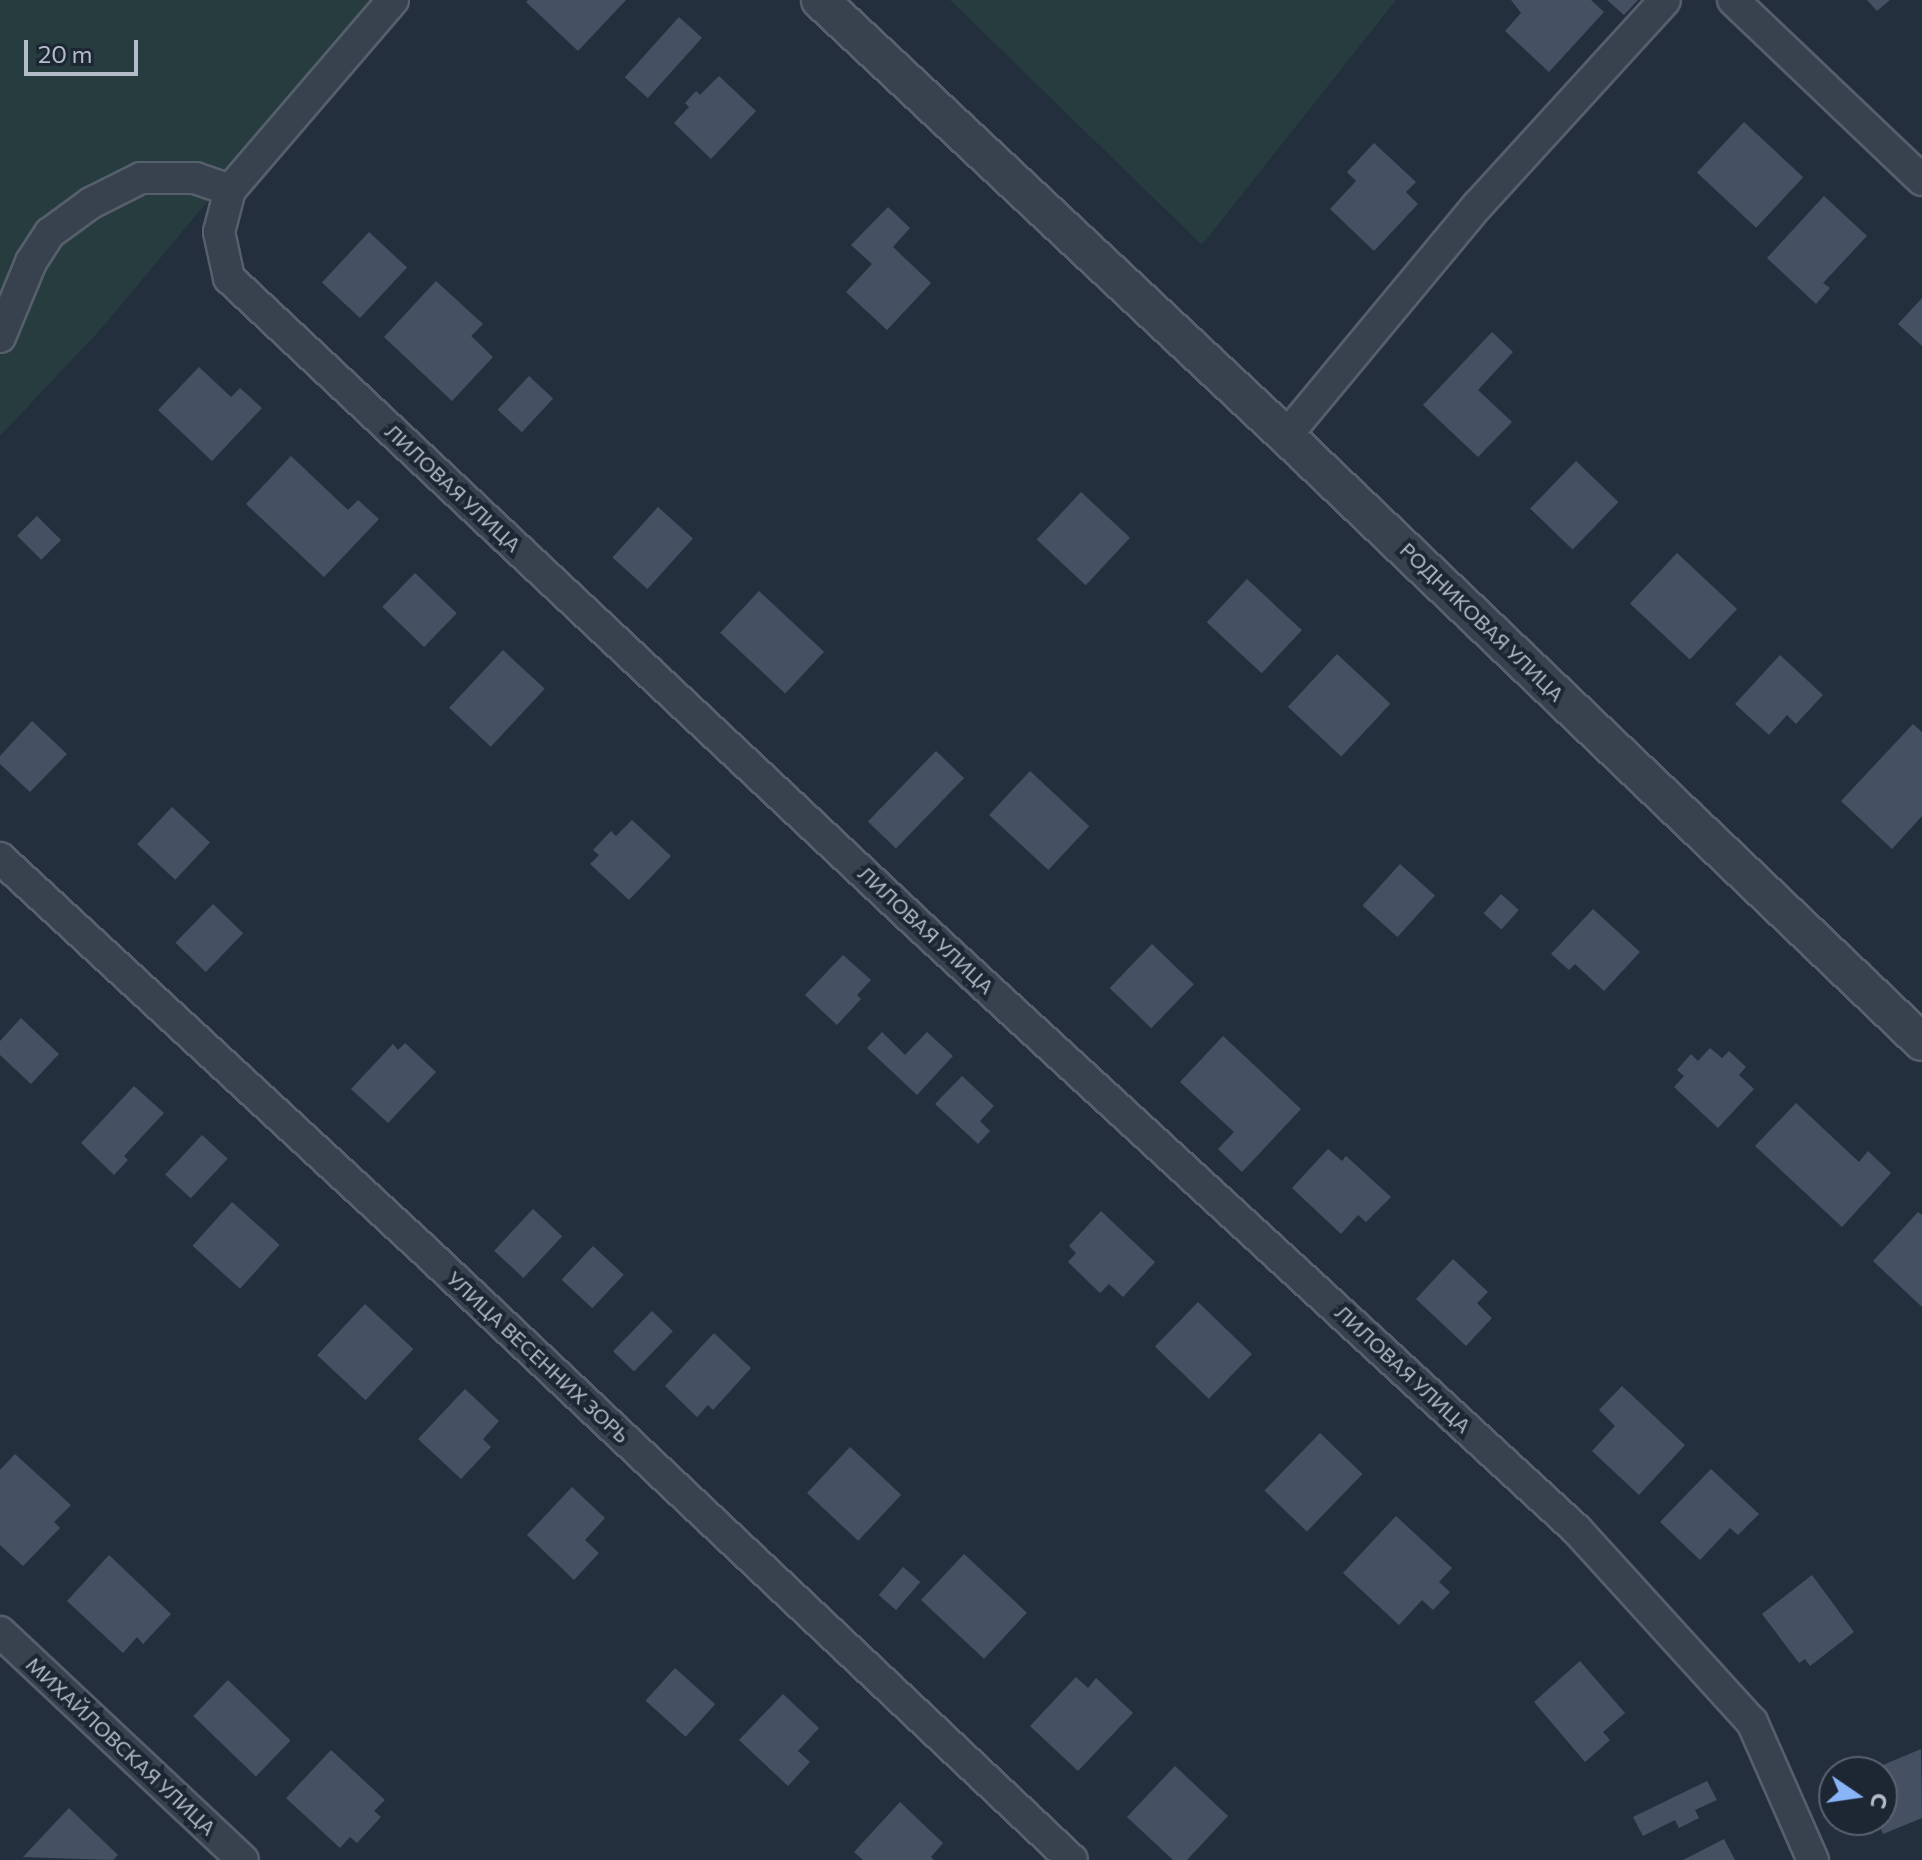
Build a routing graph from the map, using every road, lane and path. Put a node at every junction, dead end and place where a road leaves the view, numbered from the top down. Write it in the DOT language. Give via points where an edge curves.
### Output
graph roads {
  1 [pos="393,0"];
  2 [pos="820,0"];
  3 [pos="1665,0"];
  4 [pos="1733,0"];
  5 [pos="1922,180"];
  6 [pos="230,190"];
  7 [pos="0,337"];
  8 [pos="1286,436"];
  9 [pos="0,858"];
  10 [pos="1922,1042"];
  11 [pos="0,1632"];
  12 [pos="243,1860"];
  13 [pos="1072,1860"];
  14 [pos="1813,1860"];
  1 -- 6 [label="street, ЛИЛОВАЯ УЛИЦА"];
  2 -- 8 [label="street, РОДНИКОВАЯ УЛИЦА"];
  3 -- 8 [label="street" via="1478,205"];
  4 -- 5 [label="street"];
  6 -- 7 [label="street" via="195,178 141,178 91,203 50,233 31,262"];
  6 -- 14 [label="street, ЛИЛОВАЯ УЛИЦА" via="219,232 229,278 1577,1530 1752,1722"];
  8 -- 10 [label="street, РОДНИКОВАЯ УЛИЦА"];
  9 -- 13 [label="street, УЛИЦА ВЕСЕННИХ ЗОРЬ"];
  11 -- 12 [label="street, МИХАЙЛОВСКАЯ УЛИЦА"];
}
